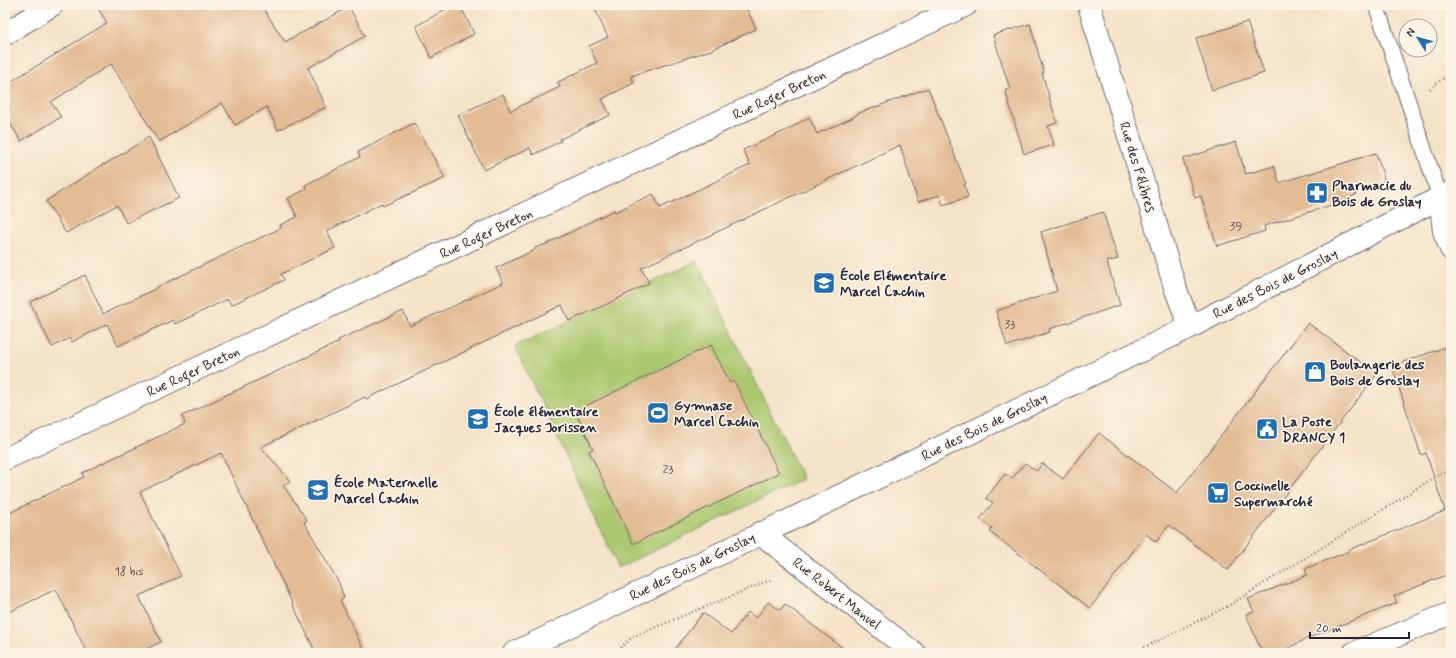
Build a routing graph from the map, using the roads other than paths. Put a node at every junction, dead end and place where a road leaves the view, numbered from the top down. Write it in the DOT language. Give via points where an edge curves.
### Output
graph roads {
  1 [pos="52,5"];
  2 [pos="966,5"];
  3 [pos="1089,5"];
  4 [pos="1376,5"];
  5 [pos="5,34"];
  6 [pos="1446,194"];
  7 [pos="1451,249"];
  8 [pos="1190,327"];
  9 [pos="5,459"];
  10 [pos="760,533"];
  11 [pos="1451,613"];
  12 [pos="514,653"];
  13 [pos="914,653"];
  14 [pos="1354,653"];
  1 -- 5 [label="street"];
  2 -- 9 [label="street, Rue Roger Breton"];
  3 -- 8 [label="street, Rue des Félibres" via="1172,280"];
  4 -- 6 [label="lane"];
  6 -- 7 [label="street" via="1444,231"];
  6 -- 8 [label="street, Rue des Bois de Groslay"];
  8 -- 10 [label="street, Rue des Bois de Groslay"];
  10 -- 12 [label="street, Rue des Bois de Groslay"];
  10 -- 13 [label="street, Rue Robert Manuel"];
  11 -- 14 [label="street"];
}
